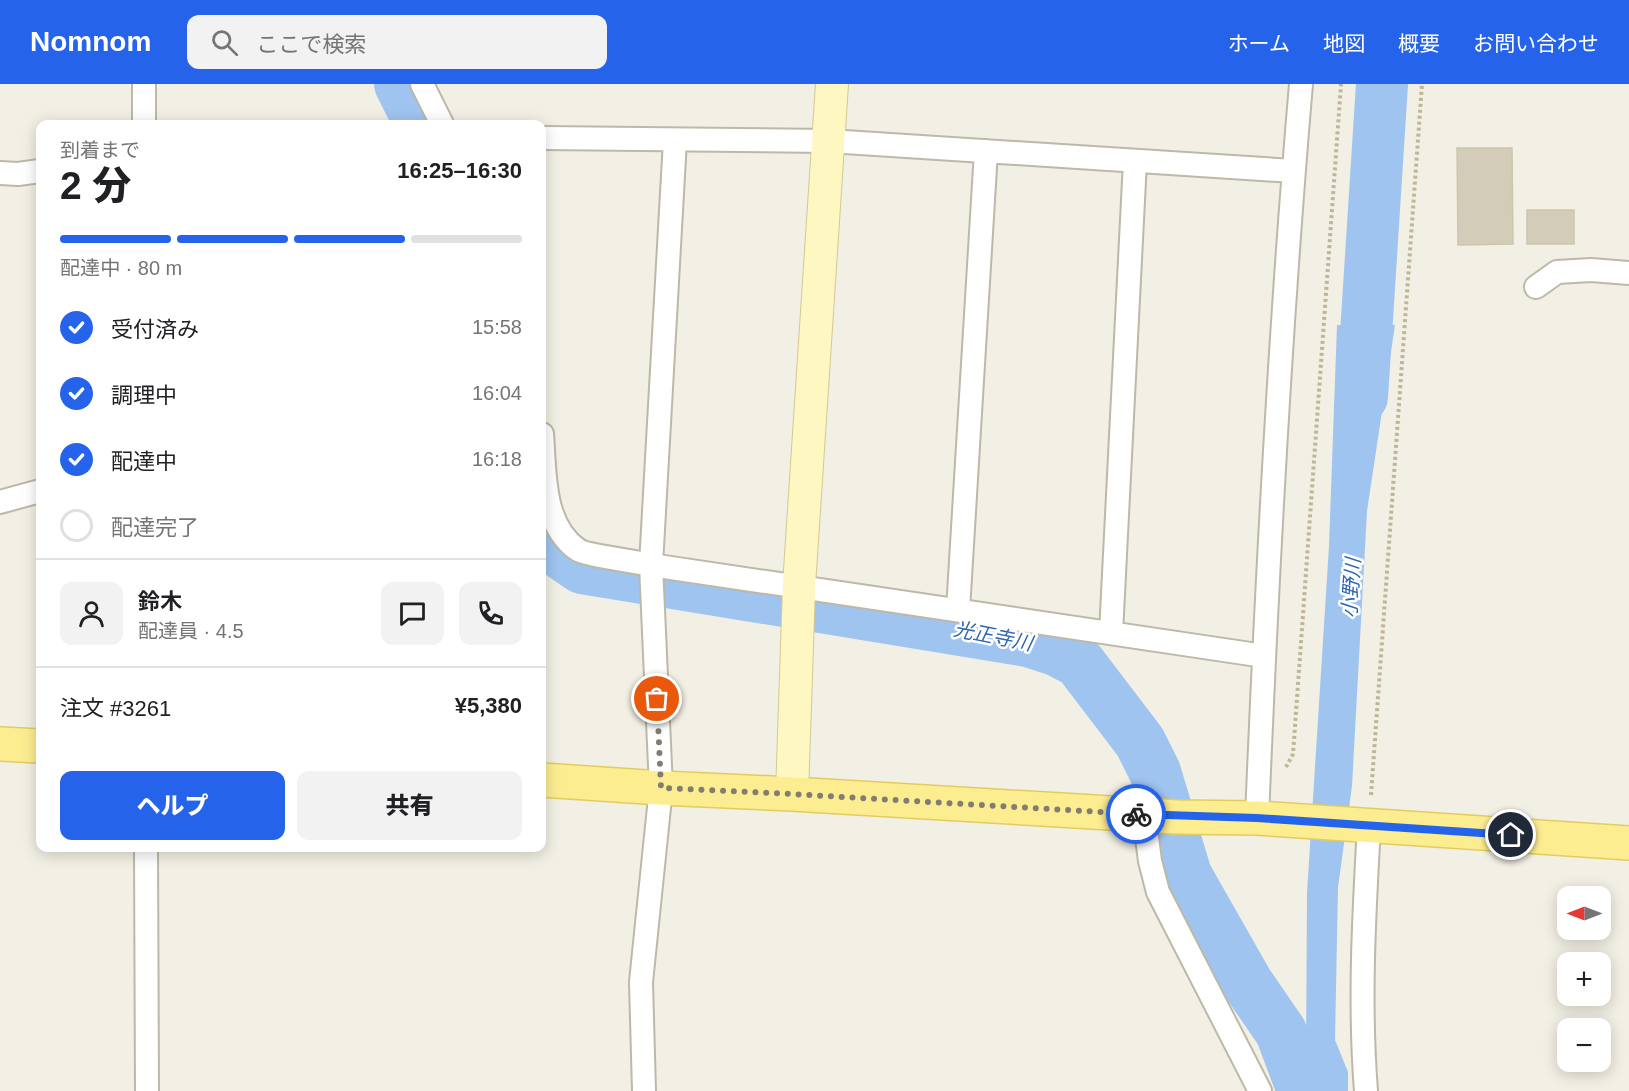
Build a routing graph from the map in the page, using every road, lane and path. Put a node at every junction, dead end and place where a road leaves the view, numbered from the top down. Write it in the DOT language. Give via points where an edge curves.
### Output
graph roads {
  1 [pos="144,84"];
  2 [pos="422,84"];
  3 [pos="832,84"];
  4 [pos="1301,84"];
  5 [pos="1341,84"];
  6 [pos="1422,84"];
  7 [pos="144,120"];
  8 [pos="440,120"];
  9 [pos="546,138"];
  10 [pos="675,140"];
  11 [pos="829,141"];
  12 [pos="986,151"];
  13 [pos="1135,161"];
  14 [pos="1293,171"];
  15 [pos="36,172"];
  16 [pos="0,173"];
  17 [pos="1629,273"];
  18 [pos="1536,287"];
  19 [pos="546,485"];
  20 [pos="36,492"];
  21 [pos="0,502"];
  22 [pos="651,565"];
  23 [pos="799,586"];
  24 [pos="958,610"];
  25 [pos="1111,633"];
  26 [pos="1264,656"];
  27 [pos="0,744"];
  28 [pos="36,746"];
  29 [pos="1283,773"];
  30 [pos="546,780"];
  31 [pos="661,788"];
  32 [pos="792,794"];
  33 [pos="1158,816"];
  34 [pos="1269,819"];
  35 [pos="1364,826"];
  36 [pos="1629,843"];
  37 [pos="146,852"];
  38 [pos="147,1091"];
  39 [pos="644,1091"];
  40 [pos="1260,1091"];
  41 [pos="1366,1091"];
  1 -- 7 [label="street"];
  2 -- 8 [label="street"];
  3 -- 11 [label="street"];
  4 -- 14 [label="street"];
  5 -- 29 [label="path" via="1293,754"];
  6 -- 35 [label="path"];
  9 -- 10 [label="street"];
  10 -- 11 [label="street"];
  10 -- 22 [label="street"];
  11 -- 12 [label="street"];
  11 -- 23 [label="street"];
  12 -- 13 [label="street"];
  12 -- 24 [label="street"];
  13 -- 14 [label="street"];
  13 -- 25 [label="street"];
  14 -- 26 [label="street"];
  15 -- 16 [label="street"];
  17 -- 18 [label="street" via="1557,272"];
  19 -- 22 [label="street" via="558,529 579,552"];
  20 -- 21 [label="street"];
  22 -- 23 [label="street"];
  22 -- 31 [label="street"];
  23 -- 24 [label="street"];
  23 -- 32 [label="street"];
  24 -- 25 [label="street"];
  25 -- 26 [label="street"];
  26 -- 34 [label="street"];
  27 -- 28 [label="main road"];
  30 -- 31 [label="main road"];
  31 -- 32 [label="main road"];
  31 -- 39 [label="street" via="641,982"];
  32 -- 33 [label="main road"];
  33 -- 34 [label="main road"];
  33 -- 40 [label="street" via="1150,861 1158,892"];
  34 -- 35 [label="main road"];
  35 -- 36 [label="main road"];
  35 -- 41 [label="street" via="1362,1048"];
  37 -- 38 [label="street"];
}
